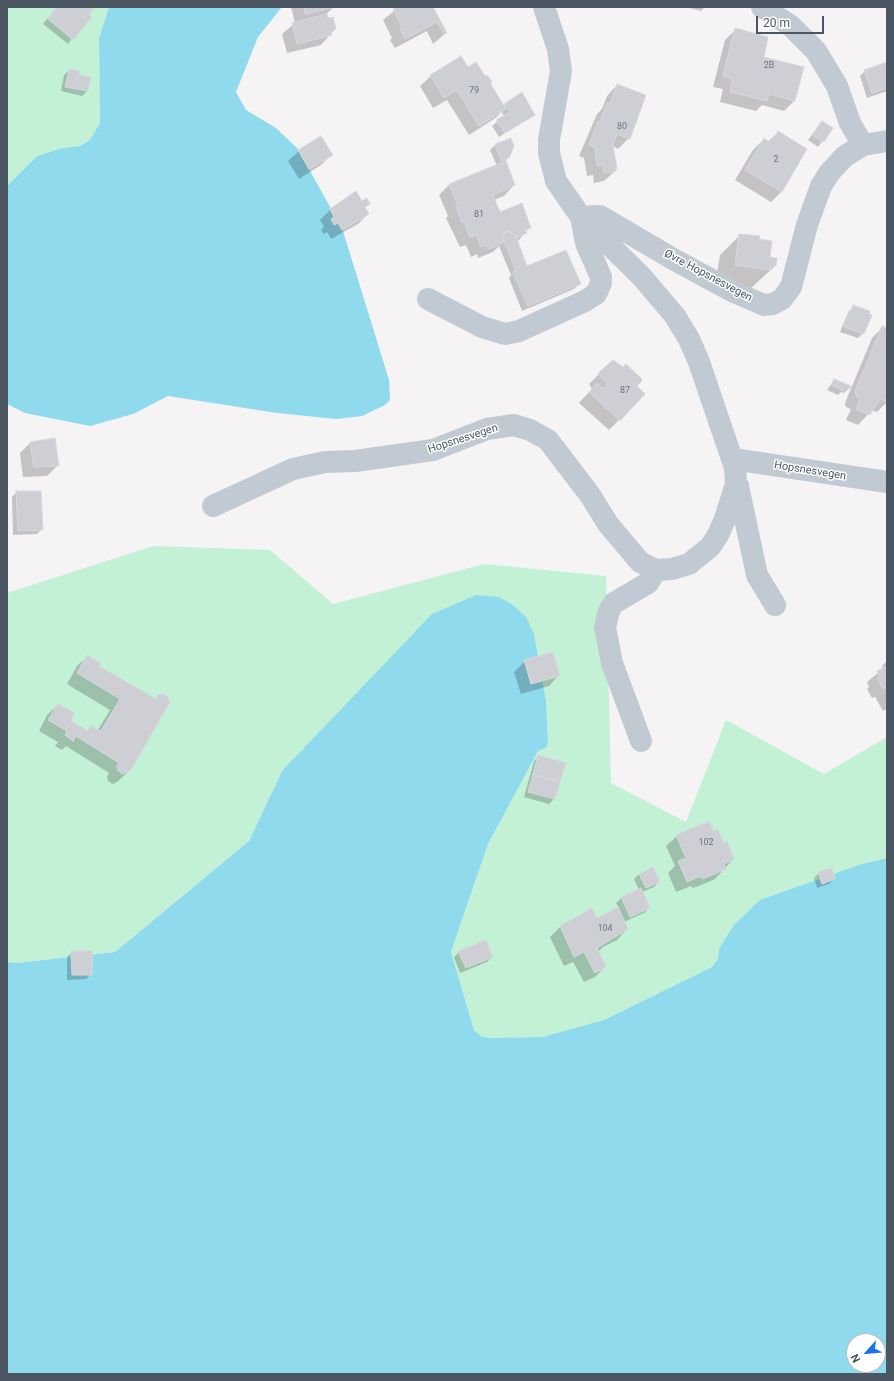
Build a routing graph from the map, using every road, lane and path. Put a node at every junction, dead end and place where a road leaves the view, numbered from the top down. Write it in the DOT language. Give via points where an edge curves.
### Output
graph roads {
  1 [pos="544,7"];
  2 [pos="762,7"];
  3 [pos="887,141"];
  4 [pos="863,145"];
  5 [pos="581,217"];
  6 [pos="428,300"];
  7 [pos="734,468"];
  8 [pos="887,482"];
  9 [pos="213,506"];
  10 [pos="656,570"];
  11 [pos="775,605"];
  12 [pos="641,741"];
  1 -- 5 [label="street" via="558,49 561,71 549,153 556,180"];
  2 -- 4 [label="street" via="791,26 816,51 836,86 850,123"];
  3 -- 4 [label="street, Øvre Hopsnesvegen"];
  4 -- 5 [label="street, Øvre Hopsnesvegen" via="845,156 821,186 807,224 791,287 782,299 773,304 764,305 734,292 600,216"];
  5 -- 6 [label="street" via="586,243 601,277 596,294 585,301 519,331 505,334 482,327"];
  5 -- 7 [label="street" via="642,277 675,316 699,362"];
  7 -- 8 [label="street, Hopsnesvegen"];
  7 -- 10 [label="street" via="736,484 726,519 710,547 689,564"];
  7 -- 11 [label="street" via="755,569"];
  9 -- 10 [label="street, Hopsnesvegen" via="293,469 325,462 355,461 433,450 492,428 514,425 548,440 590,495 608,524 640,562"];
  10 -- 12 [label="street" via="648,583 614,603 609,611 606,626 612,663"];
}
